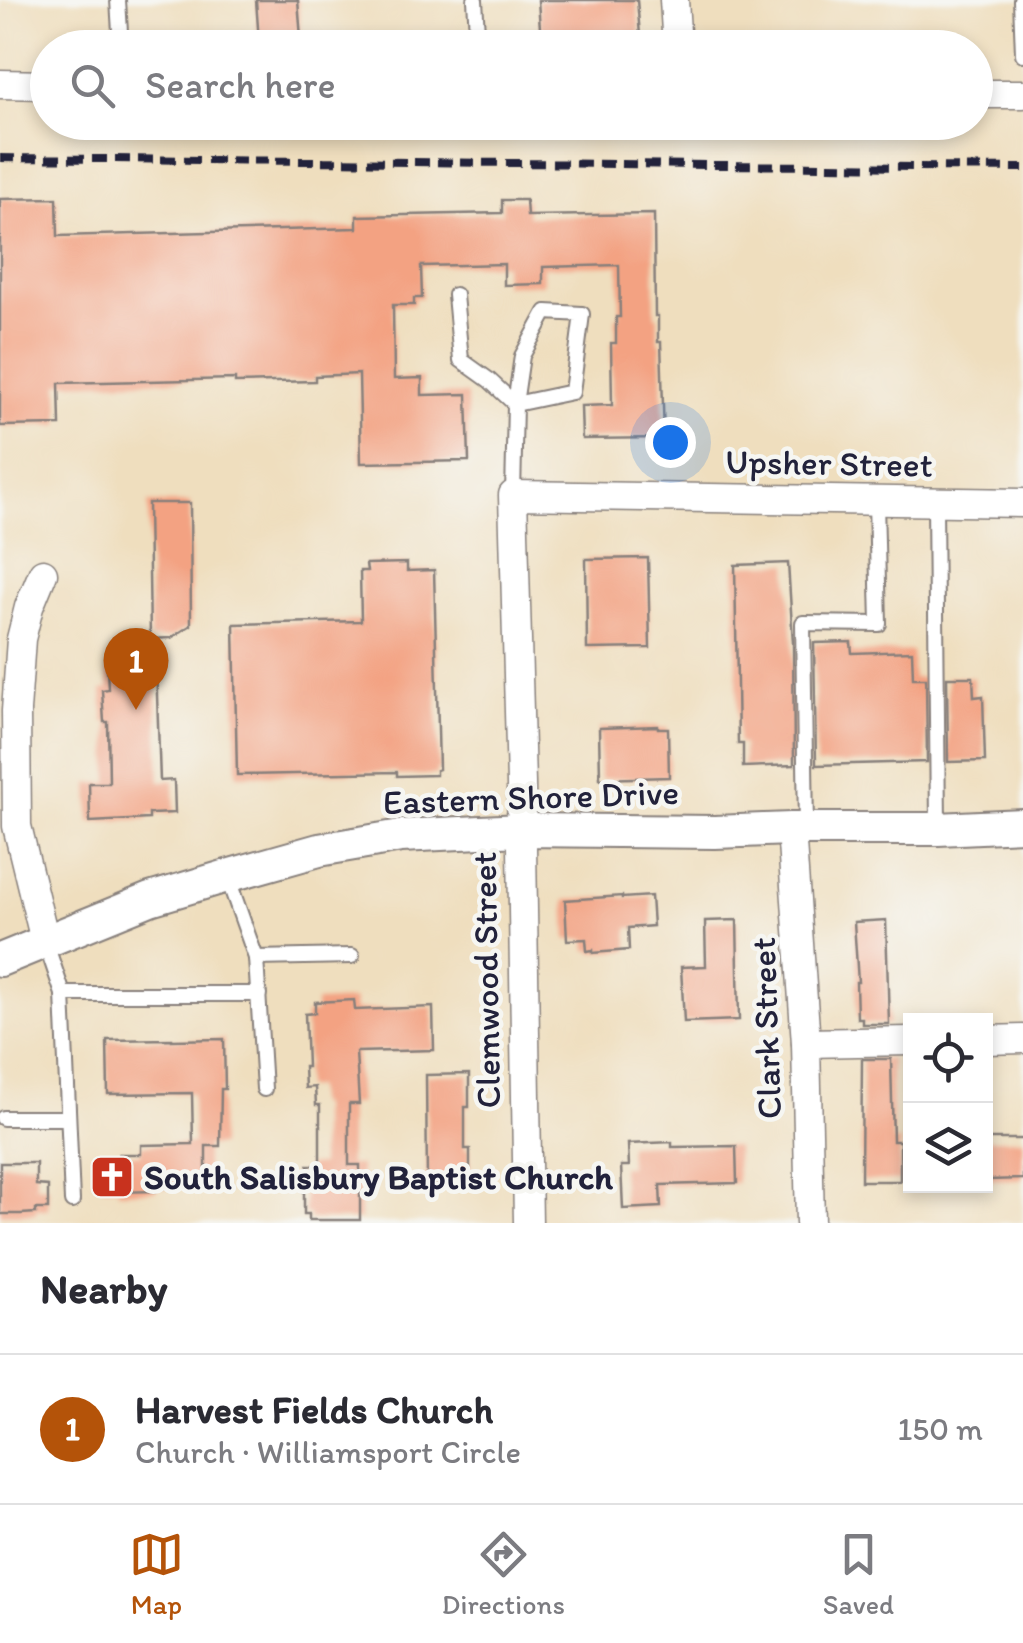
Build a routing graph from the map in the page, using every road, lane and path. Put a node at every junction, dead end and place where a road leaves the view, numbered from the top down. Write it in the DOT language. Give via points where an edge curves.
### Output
graph roads {
  1 [pos="118,0"];
  2 [pos="475,0"];
  3 [pos="674,0"];
  4 [pos="1021,0"];
  5 [pos="120,30"];
  6 [pos="477,30"];
  7 [pos="676,30"];
  8 [pos="1023,54"];
  9 [pos="0,84"];
  10 [pos="30,85"];
  11 [pos="993,94"];
  12 [pos="1023,94"];
  13 [pos="455,295"];
  14 [pos="516,404"];
  15 [pos="513,495"];
  16 [pos="876,502"];
  17 [pos="935,503"];
  18 [pos="1023,503"];
  19 [pos="42,573"];
  20 [pos="1023,824"];
  21 [pos="799,829"];
  22 [pos="938,829"];
  23 [pos="521,830"];
  24 [pos="227,876"];
  25 [pos="45,941"];
  26 [pos="352,956"];
  27 [pos="256,958"];
  28 [pos="0,960"];
  29 [pos="63,994"];
  30 [pos="259,994"];
  31 [pos="1023,1039"];
  32 [pos="993,1040"];
  33 [pos="903,1041"];
  34 [pos="806,1044"];
  35 [pos="264,1090"];
  36 [pos="3,1118"];
  37 [pos="68,1118"];
  38 [pos="72,1201"];
  39 [pos="528,1223"];
  40 [pos="810,1223"];
  1 -- 5 [label="lane"];
  2 -- 6 [label="lane"];
  3 -- 7 [label="street"];
  4 -- 8 [label="lane"];
  9 -- 10 [label="street"];
  11 -- 12 [label="street"];
  13 -- 14 [label="lane" via="462,360"];
  14 -- 14 [label="lane" via="522,356 546,312 582,314 572,392"];
  14 -- 15 [label="lane"];
  15 -- 16 [label="street, Upsher Street"];
  15 -- 23 [label="street, Clemwood Street"];
  16 -- 17 [label="street, Upsher Street"];
  16 -- 21 [label="lane" via="879,624 804,623"];
  17 -- 18 [label="street, Upsher Street"];
  17 -- 22 [label="lane"];
  19 -- 25 [label="street" via="21,638 16,750 17,826"];
  20 -- 22 [label="street, Eastern Shore Drive"];
  21 -- 22 [label="street, Eastern Shore Drive"];
  21 -- 23 [label="street, Eastern Shore Drive"];
  21 -- 34 [label="street, Clark Street"];
  23 -- 24 [label="street, Eastern Shore Drive" via="401,836"];
  23 -- 39 [label="street, Clemwood Street"];
  24 -- 25 [label="street, Eastern Shore Drive"];
  24 -- 27 [label="lane"];
  25 -- 28 [label="street, Eastern Shore Drive"];
  25 -- 29 [label="lane"];
  26 -- 27 [label="lane"];
  27 -- 30 [label="lane"];
  29 -- 30 [label="lane"];
  29 -- 37 [label="lane"];
  30 -- 35 [label="lane"];
  31 -- 32 [label="street"];
  33 -- 34 [label="street"];
  34 -- 40 [label="street, Clark Street"];
  36 -- 37 [label="lane"];
  37 -- 38 [label="lane"];
}
